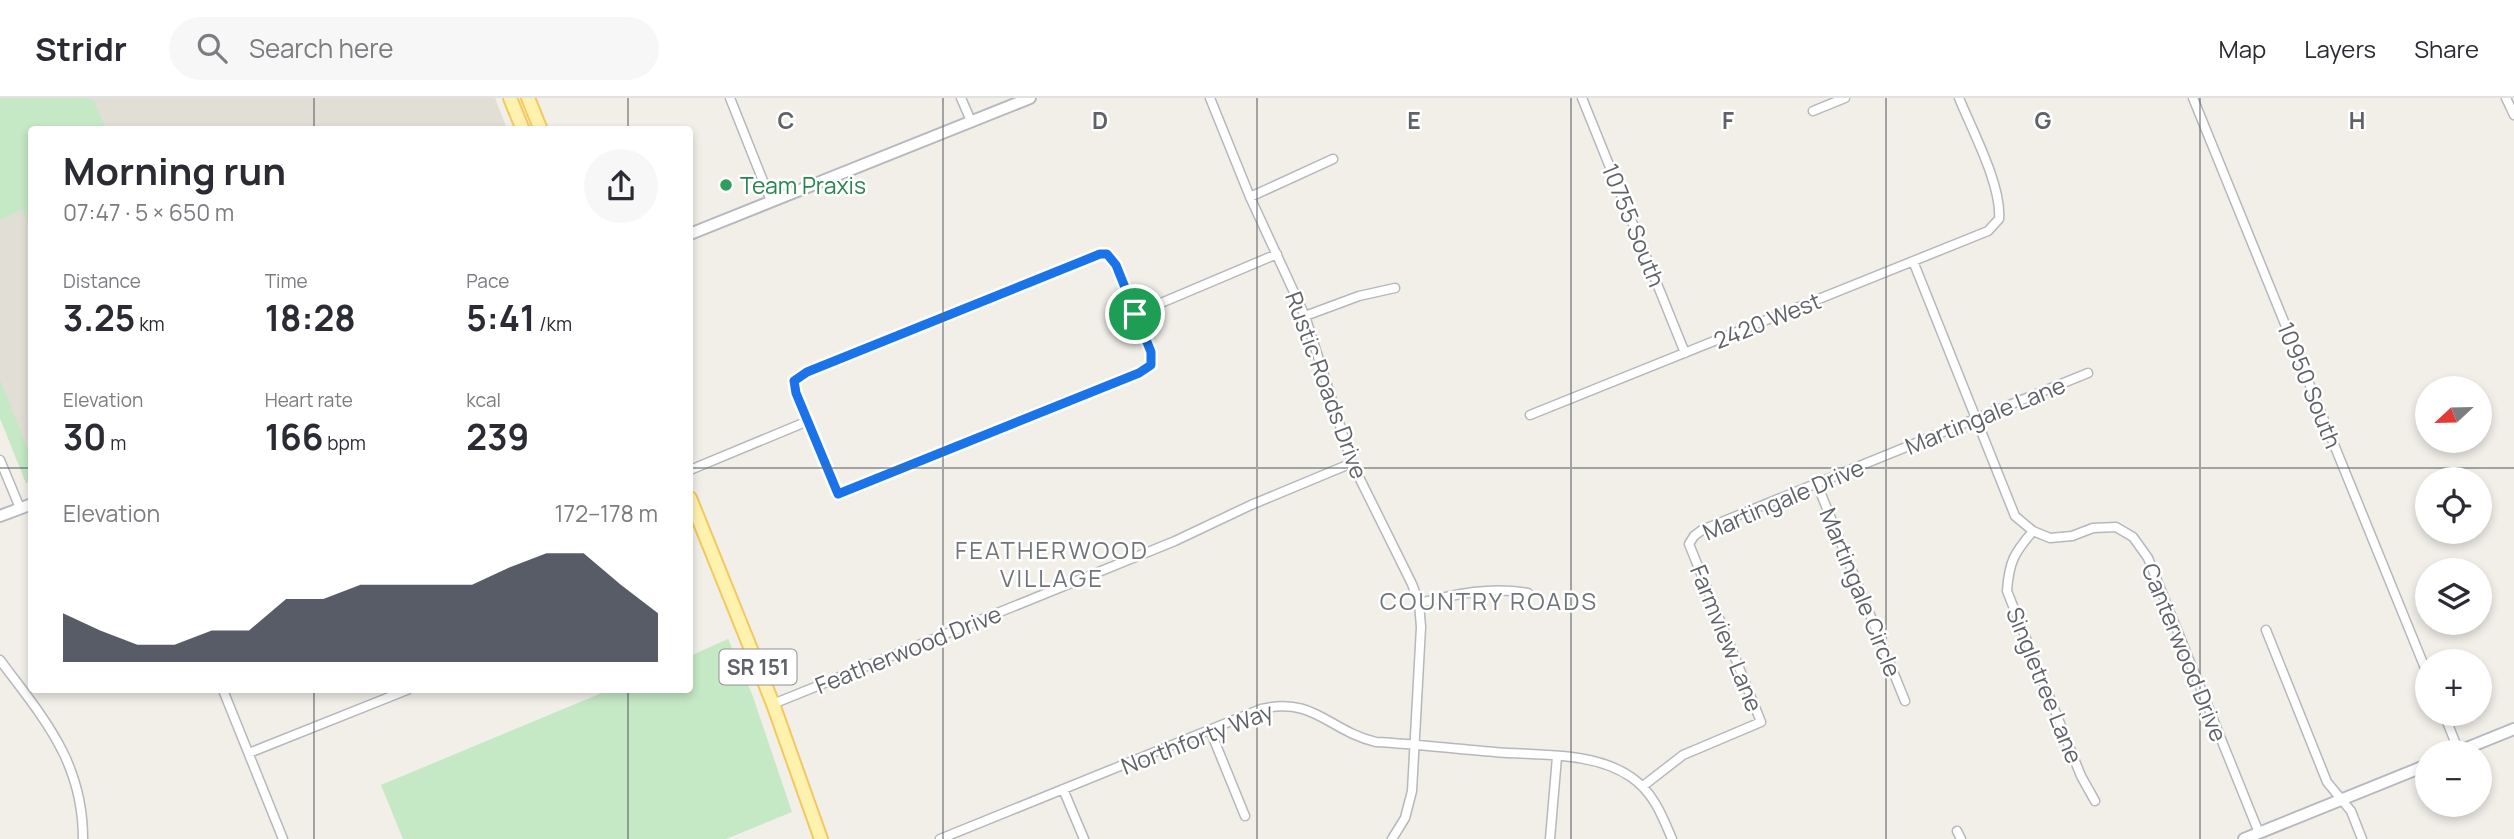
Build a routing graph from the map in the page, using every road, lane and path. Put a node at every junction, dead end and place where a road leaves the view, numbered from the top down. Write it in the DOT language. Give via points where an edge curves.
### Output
graph roads {
  1 [pos="510,98"];
  2 [pos="528,98"];
  3 [pos="730,98"];
  4 [pos="961,98"];
  5 [pos="1030,98"];
  6 [pos="1210,98"];
  7 [pos="1582,98"];
  8 [pos="1845,98"];
  9 [pos="1959,98"];
  10 [pos="2193,98"];
  11 [pos="2506,98"];
  12 [pos="1813,111"];
  13 [pos="2514,115"];
  14 [pos="971,121"];
  15 [pos="521,126"];
  16 [pos="539,126"];
  17 [pos="1333,159"];
  18 [pos="1250,197"];
  19 [pos="771,201"];
  20 [pos="693,233"];
  21 [pos="1277,254"];
  22 [pos="1913,261"];
  23 [pos="1395,288"];
  24 [pos="1135,314"];
  25 [pos="1305,316"];
  26 [pos="1685,353"];
  27 [pos="2088,373"];
  28 [pos="1531,415"];
  29 [pos="1975,419"];
  30 [pos="808,421"];
  31 [pos="1881,458"];
  32 [pos="0,460"];
  33 [pos="1352,463"];
  34 [pos="693,469"];
  35 [pos="1817,484"];
  36 [pos="28,505"];
  37 [pos="693,506"];
  38 [pos="20,508"];
  39 [pos="0,516"];
  40 [pos="2033,531"];
  41 [pos="1689,544"];
  42 [pos="1528,593"];
  43 [pos="1419,603"];
  44 [pos="2266,630"];
  45 [pos="2417,649"];
  46 [pos="0,660"];
  47 [pos="224,693"];
  48 [pos="399,693"];
  49 [pos="1905,701"];
  50 [pos="772,704"];
  51 [pos="2514,729"];
  52 [pos="1210,730"];
  53 [pos="2487,740"];
  54 [pos="1415,745"];
  55 [pos="249,753"];
  56 [pos="1557,757"];
  57 [pos="2415,770"];
  58 [pos="1643,786"];
  59 [pos="1063,789"];
  60 [pos="2341,800"];
  61 [pos="2095,801"];
  62 [pos="1245,816"];
  63 [pos="2259,833"];
  64 [pos="83,839"];
  65 [pos="283,839"];
  66 [pos="821,839"];
  67 [pos="940,839"];
  68 [pos="1084,839"];
  69 [pos="1392,839"];
  70 [pos="1550,839"];
  71 [pos="1672,839"];
  72 [pos="2244,839"];
  73 [pos="2362,839"];
  1 -- 15 [label="main road"];
  2 -- 16 [label="main road"];
  3 -- 19 [label="street"];
  4 -- 14 [label="street"];
  5 -- 14 [label="street"];
  6 -- 18 [label="street, Rustic Roads Drive"];
  7 -- 26 [label="street, 10755 South"];
  8 -- 12 [label="street"];
  9 -- 22 [label="street, 2420 West" via="1995,187 1999,219 1988,231"];
  10 -- 45 [label="street, 10950 South"];
  11 -- 13 [label="street"];
  14 -- 19 [label="street"];
  17 -- 18 [label="street"];
  18 -- 21 [label="street, Rustic Roads Drive"];
  19 -- 20 [label="street"];
  21 -- 24 [label="street"];
  21 -- 25 [label="street, Rustic Roads Drive"];
  22 -- 26 [label="street, 2420 West"];
  22 -- 29 [label="street"];
  23 -- 25 [label="street"];
  24 -- 30 [label="street" via="1116,265 1107,254 1093,256 807,372 794,381"];
  24 -- 30 [label="street" via="1151,352 1151,365 1139,373 838,494"];
  25 -- 33 [label="street, Rustic Roads Drive"];
  26 -- 28 [label="street, 2420 West"];
  27 -- 29 [label="street, Martingale Lane"];
  29 -- 31 [label="street, Martingale Lane"];
  29 -- 40 [label="street" via="2015,516"];
  30 -- 34 [label="street"];
  31 -- 35 [label="street, Martingale Drive"];
  32 -- 38 [label="street"];
  33 -- 43 [label="street, Rustic Roads Drive"];
  33 -- 50 [label="street, Featherwood Drive" via="1175,541"];
  35 -- 41 [label="street, Martingale Drive" via="1702,530"];
  35 -- 49 [label="street, Martingale Circle"];
  36 -- 38 [label="street"];
  37 -- 50 [label="main road, SR 151"];
  38 -- 39 [label="street"];
  40 -- 61 [label="street, Singletree Lane" via="2008,567 2007,592"];
  40 -- 63 [label="street, Canterwood Drive" via="2050,538 2072,537 2093,528 2116,527 2133,537 2148,558"];
  41 -- 58 [label="street, Farmview Lane" via="1761,722 1684,755"];
  42 -- 43 [label="street" via="1483,589"];
  43 -- 54 [label="street, Rustic Roads Drive"];
  44 -- 60 [label="street" via="2327,782"];
  46 -- 64 [label="street" via="62,747 78,791"];
  47 -- 55 [label="street"];
  48 -- 55 [label="street"];
  50 -- 66 [label="main road, SR 151"];
  51 -- 53 [label="street"];
  52 -- 54 [label="street, Northforty Way" via="1261,709 1291,705 1321,715 1358,738"];
  52 -- 59 [label="street, Northforty Way"];
  52 -- 62 [label="street"];
  54 -- 56 [label="street, Northforty Way"];
  54 -- 69 [label="street, Rustic Roads Drive" via="1411,800"];
  55 -- 65 [label="street"];
  56 -- 58 [label="street, Northforty Way" via="1617,768"];
  56 -- 70 [label="street"];
  57 -- 60 [label="street"];
  58 -- 71 [label="street, Northforty Way"];
  59 -- 67 [label="street, Northforty Way"];
  59 -- 68 [label="street"];
  60 -- 63 [label="street"];
  60 -- 73 [label="street" via="2351,811"];
  63 -- 72 [label="street"];
}
